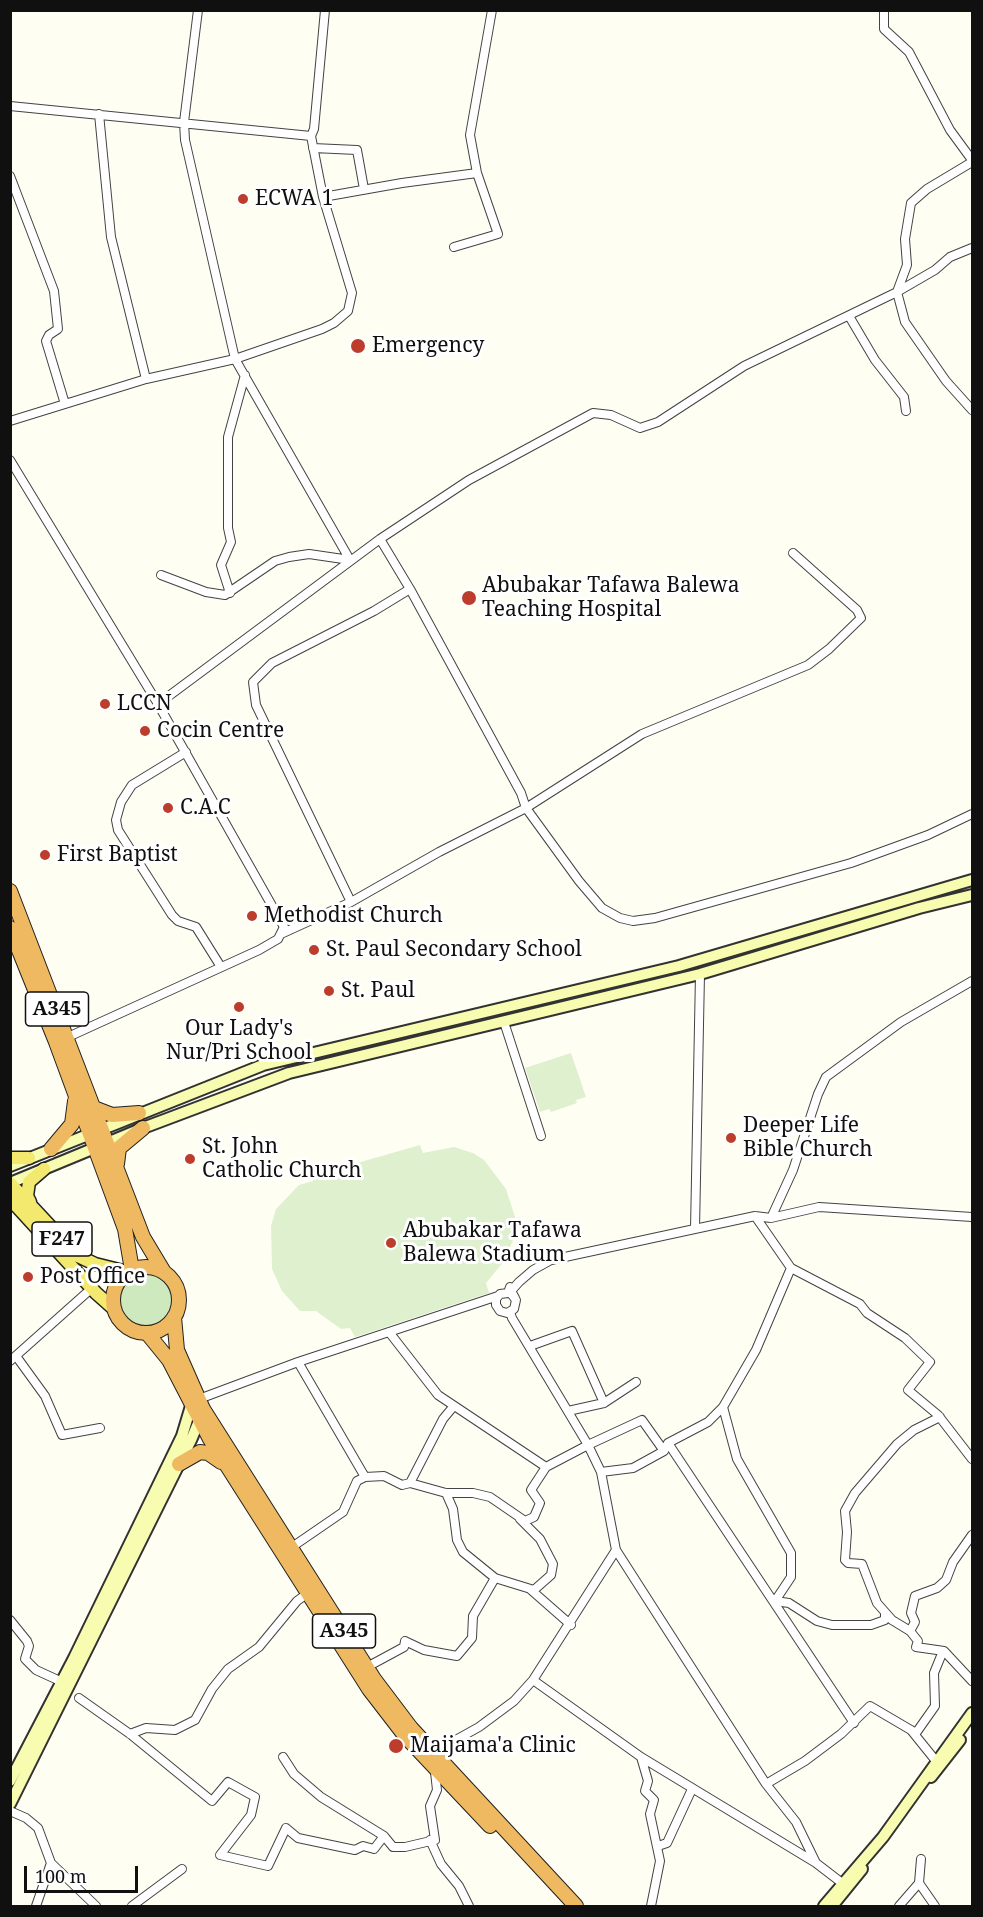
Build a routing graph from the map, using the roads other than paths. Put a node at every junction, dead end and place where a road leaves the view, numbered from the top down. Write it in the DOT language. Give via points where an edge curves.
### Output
graph roads {
  1 [pos="198,10"];
  2 [pos="325,10"];
  3 [pos="492,10"];
  4 [pos="884,10"];
  5 [pos="10,106"];
  6 [pos="99,114"];
  7 [pos="184,122"];
  8 [pos="311,136"];
  9 [pos="313,148"];
  10 [pos="972,161"];
  11 [pos="477,173"];
  12 [pos="10,176"];
  13 [pos="364,189"];
  14 [pos="324,197"];
  15 [pos="454,247"];
  16 [pos="972,248"];
  17 [pos="897,292"];
  18 [pos="849,316"];
  19 [pos="235,358"];
  20 [pos="245,375"];
  21 [pos="146,379"];
  22 [pos="65,404"];
  23 [pos="972,410"];
  24 [pos="906,411"];
  25 [pos="10,421"];
  26 [pos="10,460"];
  27 [pos="380,539"];
  28 [pos="793,553"];
  29 [pos="350,560"];
  30 [pos="161,575"];
  31 [pos="410,589"];
  32 [pos="230,593"];
  33 [pos="158,704"];
  34 [pos="186,752"];
  35 [pos="526,808"];
  36 [pos="972,814"];
  37 [pos="972,880"];
  38 [pos="10,891"];
  39 [pos="972,895"];
  40 [pos="351,902"];
  41 [pos="10,928"];
  42 [pos="283,933"];
  43 [pos="699,961"];
  44 [pos="222,967"];
  45 [pos="700,974"];
  46 [pos="972,981"];
  47 [pos="504,1022"];
  48 [pos="68,1037"];
  49 [pos="74,1090"];
  50 [pos="94,1108"];
  51 [pos="139,1113"];
  52 [pos="142,1128"];
  53 [pos="95,1131"];
  54 [pos="541,1136"];
  55 [pos="101,1145"];
  56 [pos="51,1149"];
  57 [pos="10,1158"];
  58 [pos="29,1158"];
  59 [pos="10,1166"];
  60 [pos="44,1169"];
  61 [pos="117,1169"];
  62 [pos="10,1183"];
  63 [pos="13,1203"];
  64 [pos="31,1206"];
  65 [pos="754,1216"];
  66 [pos="972,1217"];
  67 [pos="771,1218"];
  68 [pos="695,1229"];
  69 [pos="791,1268"];
  70 [pos="129,1271"];
  71 [pos="164,1272"];
  72 [pos="92,1287"];
  73 [pos="498,1296"];
  74 [pos="512,1302"];
  75 [pos="476,1305"];
  76 [pos="498,1308"];
  77 [pos="114,1309"];
  78 [pos="174,1317"];
  79 [pos="389,1332"];
  80 [pos="147,1333"];
  81 [pos="530,1346"];
  82 [pos="13,1358"];
  83 [pos="298,1362"];
  84 [pos="636,1382"];
  85 [pos="604,1403"];
  86 [pos="453,1407"];
  87 [pos="723,1407"];
  88 [pos="198,1409"];
  89 [pos="568,1411"];
  90 [pos="940,1417"];
  91 [pos="100,1428"];
  92 [pos="588,1444"];
  93 [pos="666,1447"];
  94 [pos="972,1459"];
  95 [pos="178,1464"];
  96 [pos="546,1467"];
  97 [pos="230,1470"];
  98 [pos="601,1472"];
  99 [pos="364,1477"];
  100 [pos="410,1483"];
  101 [pos="446,1492"];
  102 [pos="515,1514"];
  103 [pos="972,1535"];
  104 [pos="292,1547"];
  105 [pos="616,1550"];
  106 [pos="495,1578"];
  107 [pos="527,1586"];
  108 [pos="308,1593"];
  109 [pos="775,1601"];
  110 [pos="885,1614"];
  111 [pos="10,1620"];
  112 [pos="571,1625"];
  113 [pos="910,1631"];
  114 [pos="943,1651"];
  115 [pos="367,1667"];
  116 [pos="533,1680"];
  117 [pos="60,1681"];
  118 [pos="972,1681"];
  119 [pos="79,1698"];
  120 [pos="972,1713"];
  121 [pos="972,1723"];
  122 [pos="854,1724"];
  123 [pos="910,1729"];
  124 [pos="130,1734"];
  125 [pos="431,1756"];
  126 [pos="283,1757"];
  127 [pos="641,1757"];
  128 [pos="936,1761"];
  129 [pos="12,1775"];
  130 [pos="766,1784"];
  131 [pos="692,1789"];
  132 [pos="10,1804"];
  133 [pos="10,1810"];
  134 [pos="384,1836"];
  135 [pos="430,1840"];
  136 [pos="658,1846"];
  137 [pos="921,1859"];
  138 [pos="51,1863"];
  139 [pos="816,1863"];
  140 [pos="182,1869"];
  141 [pos="842,1883"];
  142 [pos="919,1883"];
  143 [pos="36,1906"];
  144 [pos="96,1906"];
  145 [pos="132,1906"];
  146 [pos="469,1906"];
  147 [pos="565,1906"];
  148 [pos="576,1906"];
  149 [pos="651,1906"];
  150 [pos="824,1906"];
  151 [pos="832,1906"];
  152 [pos="899,1906"];
  153 [pos="936,1906"];
  1 -- 7 [label="street"];
  2 -- 8 [label="street"];
  3 -- 11 [label="street" via="470,135"];
  4 -- 10 [label="street" via="882,27 909,52 950,130"];
  5 -- 6 [label="street"];
  6 -- 7 [label="street"];
  6 -- 21 [label="street" via="111,237"];
  7 -- 8 [label="street"];
  7 -- 19 [label="street"];
  8 -- 9 [label="street"];
  9 -- 13 [label="street" via="357,150"];
  9 -- 14 [label="street"];
  10 -- 17 [label="street" via="911,202 905,240 907,265"];
  11 -- 13 [label="street"];
  11 -- 15 [label="street" via="498,234"];
  12 -- 22 [label="street" via="54,291 58,329 46,341"];
  13 -- 14 [label="street"];
  14 -- 19 [label="street" via="352,292 348,311 322,329"];
  16 -- 17 [label="street" via="950,257"];
  17 -- 18 [label="street"];
  17 -- 23 [label="street" via="905,322 946,381"];
  18 -- 24 [label="street" via="875,360 904,397"];
  18 -- 27 [label="street" via="744,366 650,426 634,427 602,413 584,417 462,483"];
  19 -- 20 [label="street"];
  19 -- 21 [label="street"];
  20 -- 29 [label="street"];
  20 -- 32 [label="street" via="228,438 231,542 221,565"];
  21 -- 22 [label="street"];
  22 -- 25 [label="street"];
  26 -- 33 [label="street"];
  27 -- 29 [label="street"];
  27 -- 31 [label="street"];
  28 -- 35 [label="street" via="857,610 860,622 808,665 642,734"];
  29 -- 32 [label="street" via="309,554 289,557 269,565"];
  29 -- 33 [label="street"];
  30 -- 32 [label="street" via="206,592"];
  31 -- 35 [label="street"];
  31 -- 40 [label="street" via="272,663 253,682 256,705"];
  33 -- 34 [label="street"];
  34 -- 42 [label="street" via="277,913"];
  34 -- 44 [label="street" via="132,785 120,802 116,820 118,830 172,915 195,927"];
  35 -- 36 [label="street" via="602,908 633,921 851,863"];
  35 -- 40 [label="street"];
  37 -- 43 [label="street"];
  38 -- 48 [label="highway, A345"];
  39 -- 45 [label="street"];
  40 -- 42 [label="street"];
  41 -- 49 [label="highway, A345"];
  42 -- 44 [label="street" via="259,950"];
  43 -- 45 [label="street"];
  43 -- 51 [label="street" via="293,1056"];
  44 -- 48 [label="street"];
  45 -- 47 [label="street"];
  45 -- 68 [label="street"];
  46 -- 67 [label="street" via="901,1022 826,1077 793,1170"];
  47 -- 52 [label="street" via="289,1073"];
  47 -- 54 [label="street"];
  48 -- 50 [label="highway, A345"];
  49 -- 53 [label="highway, A345"];
  49 -- 56 [label="highway" via="72,1124"];
  50 -- 51 [label="highway" via="112,1115"];
  50 -- 53 [label="highway, A345"];
  51 -- 53 [label="street"];
  52 -- 55 [label="street"];
  52 -- 61 [label="highway" via="119,1148"];
  53 -- 55 [label="highway, A345"];
  53 -- 56 [label="street"];
  55 -- 60 [label="street"];
  55 -- 61 [label="highway, A345"];
  55 -- 70 [label="highway, A345" via="125,1229"];
  56 -- 58 [label="street"];
  57 -- 58 [label="main road"];
  58 -- 59 [label="street"];
  60 -- 62 [label="street"];
  60 -- 64 [label="main road" via="33,1176 26,1188"];
  61 -- 71 [label="highway, A345" via="143,1237"];
  62 -- 64 [label="main road, F247"];
  63 -- 72 [label="main road, F247"];
  64 -- 70 [label="main road, F247" via="78,1256"];
  65 -- 67 [label="street"];
  65 -- 68 [label="street"];
  65 -- 69 [label="street"];
  66 -- 67 [label="street" via="819,1206"];
  68 -- 74 [label="street" via="551,1260 508,1288"];
  69 -- 87 [label="street" via="756,1350"];
  69 -- 90 [label="street" via="860,1304 930,1362 907,1389"];
  70 -- 71 [label="highway" via="148,1267"];
  70 -- 77 [label="highway" via="116,1285"];
  71 -- 78 [label="highway, A345" via="178,1292"];
  72 -- 77 [label="main road, F247"];
  72 -- 82 [label="street"];
  73 -- 74 [label="street"];
  73 -- 75 [label="street"];
  73 -- 76 [label="street"];
  74 -- 76 [label="street" via="503,1312"];
  74 -- 81 [label="street" via="519,1328"];
  75 -- 76 [label="street"];
  75 -- 79 [label="street"];
  77 -- 80 [label="highway, A345" via="126,1327"];
  78 -- 80 [label="highway" via="163,1328"];
  78 -- 88 [label="highway, A345" via="177,1350"];
  79 -- 83 [label="street"];
  79 -- 86 [label="street" via="429,1385"];
  80 -- 88 [label="highway, A345" via="169,1360"];
  81 -- 85 [label="street" via="572,1331"];
  81 -- 89 [label="street"];
  82 -- 91 [label="street" via="45,1396 62,1435"];
  83 -- 88 [label="street"];
  83 -- 99 [label="street"];
  84 -- 85 [label="street"];
  85 -- 89 [label="street"];
  86 -- 96 [label="street" via="487,1425"];
  86 -- 100 [label="street"];
  87 -- 93 [label="street" via="708,1422"];
  87 -- 109 [label="street" via="737,1460 791,1552 791,1577"];
  88 -- 95 [label="street"];
  88 -- 97 [label="highway, A345"];
  88 -- 104 [label="highway, A345"];
  88 -- 117 [label="street"];
  89 -- 92 [label="street"];
  90 -- 94 [label="street"];
  90 -- 110 [label="street" via="914,1430 890,1451 845,1511 845,1560 862,1564 873,1597"];
  92 -- 93 [label="street" via="642,1420"];
  92 -- 96 [label="street"];
  92 -- 98 [label="street"];
  93 -- 98 [label="street" via="633,1468"];
  93 -- 109 [label="street"];
  95 -- 97 [label="highway" via="193,1454 208,1453"];
  95 -- 132 [label="street"];
  96 -- 102 [label="street" via="531,1490 540,1503 534,1517 525,1521"];
  97 -- 108 [label="highway, A345"];
  98 -- 105 [label="street"];
  99 -- 100 [label="street" via="384,1476 402,1485"];
  99 -- 104 [label="street" via="357,1481 343,1512"];
  100 -- 101 [label="street"];
  101 -- 102 [label="street" via="490,1497"];
  101 -- 106 [label="street" via="460,1548"];
  102 -- 107 [label="street" via="540,1539 553,1564 542,1587 534,1590"];
  103 -- 113 [label="street" via="952,1562 946,1580 915,1596 911,1613 915,1622"];
  104 -- 115 [label="highway, A345"];
  105 -- 112 [label="street"];
  105 -- 130 [label="street"];
  106 -- 107 [label="street"];
  106 -- 115 [label="street" via="473,1616 472,1638 457,1656 424,1650 405,1641 404,1647"];
  107 -- 112 [label="street"];
  108 -- 124 [label="street" via="259,1647 228,1669 195,1720 175,1730 146,1728"];
  108 -- 125 [label="highway, A345" via="375,1697"];
  109 -- 110 [label="street" via="789,1603 817,1621 832,1625 871,1626 885,1620"];
  109 -- 122 [label="street"];
  110 -- 113 [label="street"];
  111 -- 117 [label="street" via="27,1641 27,1662"];
  112 -- 116 [label="street"];
  113 -- 114 [label="street" via="918,1641 916,1647"];
  114 -- 118 [label="street"];
  114 -- 123 [label="street" via="934,1673 935,1706 916,1733"];
  115 -- 125 [label="highway, A345"];
  116 -- 125 [label="street" via="514,1701"];
  116 -- 127 [label="street"];
  117 -- 129 [label="street"];
  119 -- 124 [label="street"];
  120 -- 128 [label="street"];
  121 -- 151 [label="street"];
  122 -- 123 [label="street" via="872,1706"];
  122 -- 130 [label="street"];
  123 -- 128 [label="street"];
  124 -- 134 [label="street" via="212,1801 228,1782 255,1797 251,1815 220,1855 268,1866 286,1828 298,1838 355,1850 363,1846 374,1849"];
  125 -- 135 [label="street" via="437,1776 430,1806 435,1840"];
  125 -- 147 [label="highway, A345"];
  125 -- 148 [label="highway, A345"];
  126 -- 134 [label="street" via="294,1774 321,1797"];
  127 -- 131 [label="street"];
  127 -- 136 [label="street" via="648,1781 645,1791 654,1800 650,1815"];
  128 -- 141 [label="street" via="883,1837"];
  130 -- 139 [label="street" via="796,1821"];
  131 -- 136 [label="street" via="666,1843"];
  131 -- 139 [label="street"];
  133 -- 138 [label="street" via="38,1828"];
  134 -- 135 [label="street" via="393,1847"];
  135 -- 146 [label="street"];
  136 -- 149 [label="street" via="660,1861"];
  137 -- 142 [label="street"];
  138 -- 143 [label="street"];
  138 -- 144 [label="street"];
  139 -- 141 [label="street"];
  140 -- 145 [label="street"];
  141 -- 150 [label="street"];
  142 -- 152 [label="street"];
  142 -- 153 [label="street"];
}
